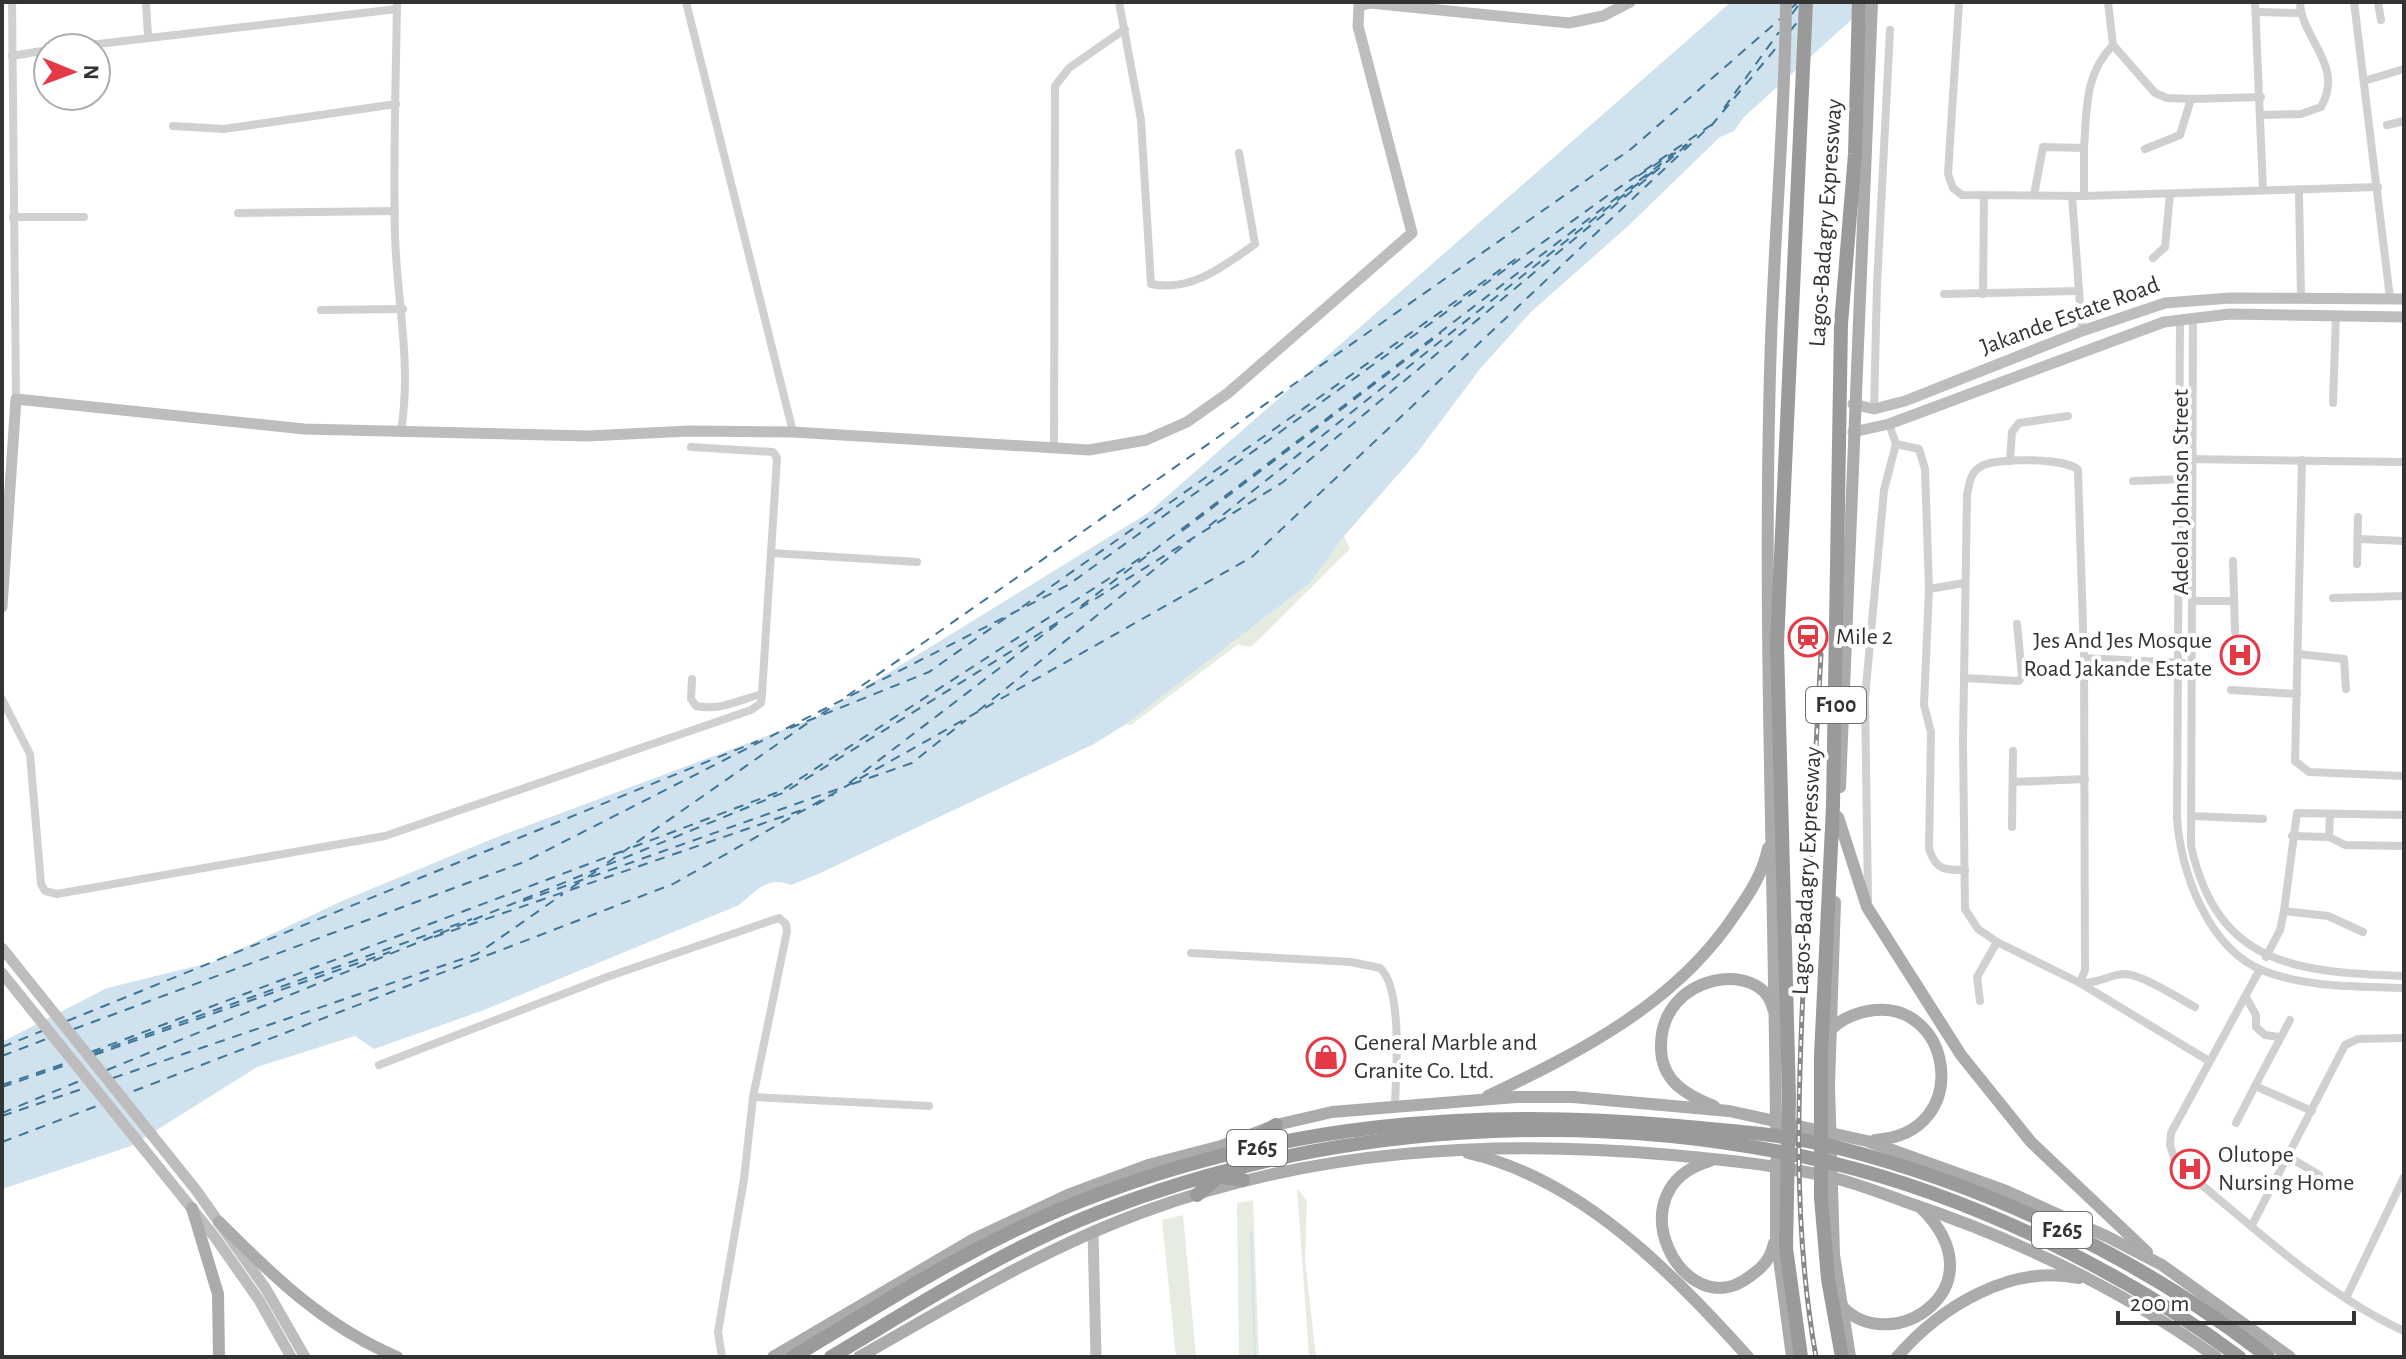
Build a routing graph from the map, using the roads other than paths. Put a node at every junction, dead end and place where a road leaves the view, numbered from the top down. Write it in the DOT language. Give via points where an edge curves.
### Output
graph roads {
  1 [pos="12,2"];
  2 [pos="146,2"];
  3 [pos="686,2"];
  4 [pos="1119,2"];
  5 [pos="1370,2"];
  6 [pos="1630,2"];
  7 [pos="1786,2"];
  8 [pos="1806,2"];
  9 [pos="1859,2"];
  10 [pos="1872,2"];
  11 [pos="1959,2"];
  12 [pos="2108,2"];
  13 [pos="2300,2"];
  14 [pos="2354,2"];
  15 [pos="2378,2"];
  16 [pos="397,6"];
  17 [pos="2255,7"];
  18 [pos="1463,8"];
  19 [pos="2300,13"];
  20 [pos="2381,20"];
  21 [pos="1125,29"];
  22 [pos="1890,30"];
  23 [pos="148,36"];
  24 [pos="112,41"];
  25 [pos="2113,45"];
  26 [pos="32,53"];
  27 [pos="12,56"];
  28 [pos="2404,69"];
  29 [pos="2364,81"];
  30 [pos="2261,97"];
  31 [pos="2191,99"];
  32 [pos="396,104"];
  33 [pos="2261,115"];
  34 [pos="2404,121"];
  35 [pos="2387,125"];
  36 [pos="173,126"];
  37 [pos="2084,148"];
  38 [pos="2145,149"];
  39 [pos="1239,153"];
  40 [pos="2378,187"];
  41 [pos="2263,190"];
  42 [pos="2299,191"];
  43 [pos="2170,194"];
  44 [pos="1984,195"];
  45 [pos="2034,195"];
  46 [pos="2072,196"];
  47 [pos="2084,196"];
  48 [pos="395,211"];
  49 [pos="238,213"];
  50 [pos="13,217"];
  51 [pos="84,217"];
  52 [pos="2153,258"];
  53 [pos="2077,291"];
  54 [pos="1944,294"];
  55 [pos="1983,294"];
  56 [pos="2277,298"];
  57 [pos="2301,298"];
  58 [pos="2390,298"];
  59 [pos="2404,299"];
  60 [pos="403,309"];
  61 [pos="321,310"];
  62 [pos="2277,314"];
  63 [pos="2336,315"];
  64 [pos="2193,317"];
  65 [pos="2404,317"];
  66 [pos="2114,319"];
  67 [pos="2180,319"];
  68 [pos="2082,331"];
  69 [pos="2119,337"];
  70 [pos="16,399"];
  71 [pos="2333,403"];
  72 [pos="1853,404"];
  73 [pos="1874,409"];
  74 [pos="2068,416"];
  75 [pos="1889,424"];
  76 [pos="401,431"];
  77 [pos="793,432"];
  78 [pos="1853,432"];
  79 [pos="1896,444"];
  80 [pos="691,447"];
  81 [pos="1054,448"];
  82 [pos="2182,459"];
  83 [pos="2195,459"];
  84 [pos="2302,460"];
  85 [pos="2010,461"];
  86 [pos="2404,462"];
  87 [pos="2181,479"];
  88 [pos="2194,479"];
  89 [pos="2133,481"];
  90 [pos="2358,517"];
  91 [pos="2359,539"];
  92 [pos="2404,541"];
  93 [pos="772,553"];
  94 [pos="2233,561"];
  95 [pos="917,562"];
  96 [pos="2357,564"];
  97 [pos="1964,583"];
  98 [pos="1929,589"];
  99 [pos="2404,596"];
  100 [pos="2333,598"];
  101 [pos="2193,601"];
  102 [pos="2234,601"];
  103 [pos="2,607"];
  104 [pos="2017,624"];
  105 [pos="2235,632"];
  106 [pos="2298,654"];
  107 [pos="2084,658"];
  108 [pos="2180,663"];
  109 [pos="2192,664"];
  110 [pos="1964,678"];
  111 [pos="692,679"];
  112 [pos="2346,689"];
  113 [pos="2231,690"];
  114 [pos="762,694"];
  115 [pos="2297,694"];
  116 [pos="2,699"];
  117 [pos="2013,751"];
  118 [pos="2404,776"];
  119 [pos="2085,779"];
  120 [pos="2013,782"];
  121 [pos="2330,814"];
  122 [pos="2404,815"];
  123 [pos="2192,816"];
  124 [pos="1838,817"];
  125 [pos="2263,819"];
  126 [pos="1772,825"];
  127 [pos="2012,827"];
  128 [pos="2292,836"];
  129 [pos="2329,837"];
  130 [pos="2404,846"];
  131 [pos="1965,870"];
  132 [pos="1867,907"];
  133 [pos="2284,911"];
  134 [pos="2363,932"];
  135 [pos="1997,942"];
  136 [pos="2,948"];
  137 [pos="1191,953"];
  138 [pos="2266,957"];
  139 [pos="2260,969"];
  140 [pos="2,973"];
  141 [pos="2404,976"];
  142 [pos="2080,983"];
  143 [pos="2404,988"];
  144 [pos="2247,999"];
  145 [pos="1980,1001"];
  146 [pos="2195,1007"];
  147 [pos="1775,1019"];
  148 [pos="2290,1020"];
  149 [pos="1830,1031"];
  150 [pos="2279,1037"];
  151 [pos="2404,1038"];
  152 [pos="2209,1061"];
  153 [pos="379,1065"];
  154 [pos="2255,1086"];
  155 [pos="753,1097"];
  156 [pos="1481,1099"];
  157 [pos="1395,1104"];
  158 [pos="929,1106"];
  159 [pos="1729,1111"];
  160 [pos="2312,1111"];
  161 [pos="2236,1123"];
  162 [pos="1276,1125"];
  163 [pos="1255,1139"];
  164 [pos="1836,1140"];
  165 [pos="1867,1141"];
  166 [pos="1281,1142"];
  167 [pos="1441,1151"];
  168 [pos="1221,1153"];
  169 [pos="1768,1157"];
  170 [pos="2289,1157"];
  171 [pos="1720,1158"];
  172 [pos="1834,1171"];
  173 [pos="1232,1173"];
  174 [pos="2319,1175"];
  175 [pos="2404,1177"];
  176 [pos="1197,1195"];
  177 [pos="188,1204"];
  178 [pos="1919,1206"];
  179 [pos="219,1222"];
  180 [pos="2252,1225"];
  181 [pos="1093,1232"];
  182 [pos="1776,1236"];
  183 [pos="2162,1265"];
  184 [pos="2098,1282"];
  185 [pos="2346,1298"];
  186 [pos="1842,1306"];
  187 [pos="2404,1331"];
  188 [pos="219,1357"];
  189 [pos="291,1357"];
  190 [pos="305,1357"];
  191 [pos="397,1357"];
  192 [pos="722,1357"];
  193 [pos="773,1357"];
  194 [pos="793,1357"];
  195 [pos="831,1357"];
  196 [pos="859,1357"];
  197 [pos="1096,1357"];
  198 [pos="1748,1357"];
  199 [pos="1792,1357"];
  200 [pos="1801,1357"];
  201 [pos="1842,1357"];
  202 [pos="1850,1357"];
  203 [pos="1897,1357"];
  204 [pos="2216,1357"];
  205 [pos="2239,1357"];
  206 [pos="2268,1357"];
  207 [pos="2290,1357"];
  1 -- 27 [label="street"];
  2 -- 23 [label="street"];
  3 -- 77 [label="street"];
  4 -- 21 [label="street"];
  5 -- 18 [label="main road"];
  5 -- 81 [label="main road" via="1357,10 1358,26 1412,233 1228,393 1187,422 1146,440 1089,450"];
  6 -- 18 [label="main road" via="1603,16 1569,23"];
  7 -- 126 [label="main road, Lagos-Badagry Expressway" via="1771,340"];
  8 -- 200 [label="highway, Lagos-Badagry Expressway / F100" via="1777,644 1789,1097 1786,1248"];
  9 -- 201 [label="highway, Lagos-Badagry Expressway / F100" via="1855,154 1841,324 1835,741 1821,1055 1821,1198"];
  10 -- 72 [label="main road, Lagos-Badagry Expressway"];
  11 -- 44 [label="street" via="1948,174 1962,195"];
  12 -- 25 [label="street"];
  13 -- 19 [label="street"];
  14 -- 29 [label="street"];
  15 -- 20 [label="street"];
  16 -- 23 [label="street"];
  16 -- 32 [label="street"];
  17 -- 19 [label="street"];
  17 -- 30 [label="street"];
  19 -- 33 [label="street" via="2321,48 2326,98 2321,107 2301,114"];
  21 -- 39 [label="street" via="1141,120 1151,284 1189,284 1255,244"];
  21 -- 81 [label="street" via="1069,68 1055,86"];
  22 -- 73 [label="street"];
  23 -- 24 [label="street"];
  25 -- 31 [label="street" via="2155,93"];
  25 -- 37 [label="street" via="2088,83"];
  26 -- 27 [label="street"];
  27 -- 50 [label="street"];
  28 -- 29 [label="street"];
  29 -- 40 [label="street"];
  30 -- 31 [label="street"];
  30 -- 33 [label="street"];
  31 -- 38 [label="street" via="2180,135"];
  32 -- 36 [label="street" via="224,129"];
  32 -- 48 [label="street"];
  33 -- 41 [label="street"];
  34 -- 35 [label="street"];
  37 -- 45 [label="street" via="2043,147"];
  37 -- 47 [label="street"];
  40 -- 42 [label="street"];
  40 -- 58 [label="street"];
  41 -- 42 [label="street"];
  41 -- 43 [label="street"];
  42 -- 57 [label="street"];
  43 -- 47 [label="street"];
  43 -- 52 [label="street" via="2169,233 2165,247"];
  44 -- 45 [label="street"];
  44 -- 55 [label="street"];
  45 -- 46 [label="street"];
  46 -- 47 [label="street"];
  46 -- 53 [label="street"];
  48 -- 49 [label="street"];
  48 -- 60 [label="street"];
  50 -- 51 [label="street"];
  50 -- 70 [label="street"];
  53 -- 55 [label="street"];
  53 -- 68 [label="street"];
  54 -- 55 [label="street"];
  56 -- 57 [label="main road, Jakande Estate Road"];
  56 -- 62 [label="main road"];
  56 -- 66 [label="main road, Jakande Estate Road" via="2192,299"];
  57 -- 58 [label="main road, Jakande Estate Road"];
  58 -- 59 [label="main road, Jakande Estate Road"];
  60 -- 61 [label="street"];
  60 -- 76 [label="street" via="407,395"];
  62 -- 63 [label="main road"];
  62 -- 64 [label="main road"];
  63 -- 65 [label="main road"];
  63 -- 71 [label="street"];
  64 -- 67 [label="main road"];
  64 -- 83 [label="street, Adeola Johnson Street"];
  66 -- 68 [label="main road, Jakande Estate Road"];
  66 -- 69 [label="main road"];
  67 -- 69 [label="main road"];
  67 -- 82 [label="street, Adeola Johnson Street"];
  68 -- 73 [label="main road, Jakande Estate Road"];
  69 -- 75 [label="main road"];
  70 -- 76 [label="main road" via="304,429"];
  70 -- 103 [label="main road"];
  72 -- 73 [label="main road"];
  72 -- 78 [label="main road, Lagos-Badagry Expressway"];
  74 -- 85 [label="street" via="2019,423 2012,432"];
  75 -- 78 [label="main road"];
  75 -- 79 [label="street"];
  76 -- 77 [label="main road" via="588,436"];
  77 -- 81 [label="main road"];
  78 -- 124 [label="main road, Lagos-Badagry Expressway"];
  79 -- 98 [label="street" via="1919,449 1924,456"];
  79 -- 132 [label="street" via="1884,490 1865,698"];
  80 -- 93 [label="street" via="773,452 777,458"];
  82 -- 83 [label="street"];
  82 -- 87 [label="street, Adeola Johnson Street"];
  83 -- 84 [label="street"];
  83 -- 88 [label="street, Adeola Johnson Street"];
  84 -- 86 [label="street"];
  84 -- 106 [label="street"];
  85 -- 97 [label="street" via="1987,463 1971,476"];
  85 -- 107 [label="street" via="2062,462 2078,470"];
  87 -- 88 [label="street"];
  87 -- 89 [label="street"];
  87 -- 108 [label="street, Adeola Johnson Street"];
  88 -- 101 [label="street, Adeola Johnson Street"];
  90 -- 91 [label="street"];
  91 -- 92 [label="street"];
  91 -- 96 [label="street"];
  93 -- 95 [label="street"];
  93 -- 114 [label="street"];
  94 -- 102 [label="street"];
  97 -- 98 [label="street"];
  97 -- 110 [label="street"];
  98 -- 131 [label="street" via="1924,705 1931,732 1929,849 1940,869"];
  99 -- 100 [label="street"];
  101 -- 102 [label="street"];
  101 -- 109 [label="street, Adeola Johnson Street"];
  102 -- 105 [label="street"];
  104 -- 110 [label="street" via="2019,681"];
  106 -- 112 [label="street" via="2344,659"];
  106 -- 115 [label="street"];
  107 -- 108 [label="street"];
  107 -- 119 [label="street"];
  108 -- 109 [label="street"];
  108 -- 139 [label="street, Adeola Johnson Street" via="2177,817 2185,872 2219,935"];
  109 -- 123 [label="street, Adeola Johnson Street"];
  110 -- 131 [label="street"];
  111 -- 114 [label="street" via="696,706 711,709"];
  113 -- 115 [label="street"];
  114 -- 116 [label="street" via="761,703 751,710 385,836 57,894 41,884 30,754"];
  115 -- 118 [label="street" via="2293,752 2299,765 2309,772"];
  117 -- 120 [label="street"];
  119 -- 120 [label="street"];
  119 -- 142 [label="street" via="2085,970"];
  120 -- 127 [label="street"];
  121 -- 122 [label="street"];
  121 -- 128 [label="street" via="2297,813"];
  121 -- 129 [label="street"];
  123 -- 125 [label="street"];
  123 -- 138 [label="street, Adeola Johnson Street" via="2194,857 2211,901 2228,928"];
  124 -- 132 [label="main road"];
  124 -- 149 [label="main road, Lagos-Badagry Expressway"];
  126 -- 147 [label="main road, Lagos-Badagry Expressway"];
  126 -- 156 [label="main road" via="1758,878 1727,928 1693,966 1647,1008 1593,1042"];
  128 -- 129 [label="street"];
  128 -- 133 [label="street"];
  129 -- 130 [label="street" via="2345,845"];
  131 -- 135 [label="street" via="1965,909 1978,929"];
  132 -- 183 [label="main road" via="1961,1055 2022,1131"];
  133 -- 134 [label="street" via="2328,916"];
  133 -- 138 [label="street"];
  135 -- 142 [label="street"];
  135 -- 145 [label="street" via="1977,977"];
  136 -- 179 [label="main road"];
  137 -- 157 [label="street" via="1380,968 1390,981"];
  138 -- 141 [label="street, Adeola Johnson Street" via="2321,972"];
  139 -- 143 [label="street, Adeola Johnson Street" via="2321,984"];
  139 -- 144 [label="street"];
  140 -- 177 [label="main road"];
  142 -- 146 [label="street" via="2097,984 2122,973"];
  142 -- 152 [label="street"];
  144 -- 150 [label="street" via="2256,1027"];
  144 -- 152 [label="street"];
  147 -- 159 [label="main road" via="1760,989 1739,980 1705,983 1671,1006 1661,1028 1661,1060 1668,1075 1693,1098"];
  147 -- 182 [label="main road, Lagos-Badagry Expressway"];
  148 -- 150 [label="street"];
  149 -- 165 [label="main road" via="1856,1014 1891,1011 1908,1017 1935,1043 1942,1084 1931,1113 1905,1135"];
  149 -- 186 [label="main road, Lagos-Badagry Expressway" via="1834,1255"];
  150 -- 154 [label="street"];
  151 -- 160 [label="street" via="2358,1039 2345,1045"];
  152 -- 180 [label="street" via="2171,1133 2171,1154 2176,1164"];
  153 -- 155 [label="street" via="779,918 787,931"];
  154 -- 160 [label="street"];
  154 -- 161 [label="street"];
  155 -- 158 [label="street"];
  155 -- 192 [label="street" via="718,1332"];
  156 -- 157 [label="main road"];
  156 -- 159 [label="main road" via="1573,1097"];
  157 -- 162 [label="main road"];
  159 -- 164 [label="main road" via="1767,1117"];
  160 -- 170 [label="street"];
  162 -- 163 [label="highway"];
  162 -- 168 [label="main road"];
  163 -- 166 [label="highway"];
  163 -- 168 [label="highway"];
  164 -- 165 [label="main road"];
  164 -- 166 [label="highway, F265" via="1512,1117 1381,1124"];
  164 -- 206 [label="highway, F265" via="2077,1236 2134,1267"];
  165 -- 183 [label="main road" via="2032,1201"];
  166 -- 168 [label="highway, F265"];
  167 -- 171 [label="main road" via="1543,1147"];
  167 -- 173 [label="main road"];
  167 -- 198 [label="main road" via="1508,1164 1586,1207 1690,1296"];
  168 -- 173 [label="highway"];
  168 -- 193 [label="main road" via="1148,1165 1021,1215"];
  168 -- 194 [label="highway, F265" via="1050,1214 938,1270"];
  169 -- 171 [label="main road"];
  169 -- 172 [label="highway, F265"];
  169 -- 173 [label="highway, F265" via="1608,1133 1534,1131 1332,1147"];
  170 -- 174 [label="street"];
  170 -- 180 [label="street"];
  171 -- 182 [label="main road" via="1689,1170 1666,1197 1662,1233 1671,1256 1698,1283 1717,1288 1741,1284 1765,1265"];
  172 -- 178 [label="main road"];
  172 -- 205 [label="highway, F265" via="1930,1195 2077,1256"];
  173 -- 176 [label="highway"];
  173 -- 176 [label="main road"];
  173 -- 195 [label="highway, F265" via="1196,1179 1094,1214 1012,1252"];
  175 -- 185 [label="street"];
  176 -- 181 [label="main road"];
  177 -- 188 [label="main road" via="218,1294"];
  177 -- 189 [label="main road" via="252,1291"];
  178 -- 184 [label="main road"];
  178 -- 186 [label="main road" via="1937,1224 1950,1252 1949,1277 1940,1299 1917,1317 1886,1324 1867,1321"];
  179 -- 190 [label="main road"];
  179 -- 191 [label="main road" via="304,1304 344,1332"];
  180 -- 185 [label="street"];
  181 -- 196 [label="main road" via="992,1280"];
  181 -- 197 [label="main road"];
  182 -- 199 [label="main road, Lagos-Badagry Expressway"];
  183 -- 207 [label="main road"];
  184 -- 203 [label="main road" via="2056,1274 2005,1281 1951,1311"];
  184 -- 204 [label="main road"];
  185 -- 187 [label="street"];
  186 -- 202 [label="main road, Lagos-Badagry Expressway"];
}
